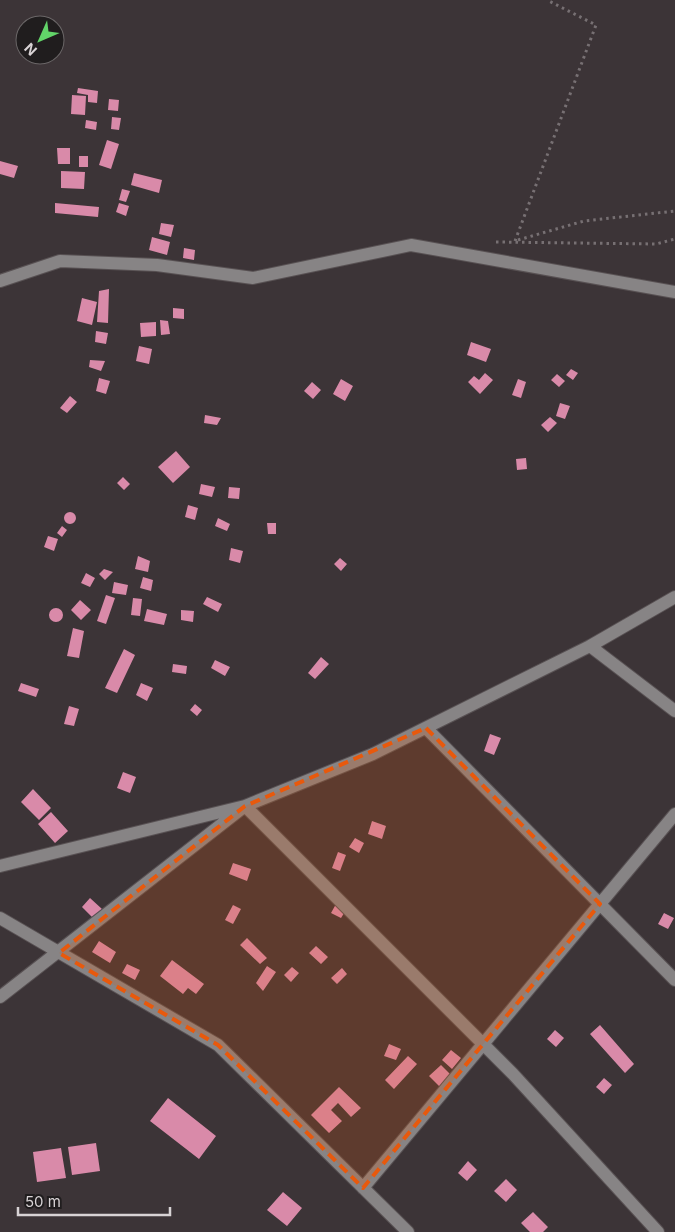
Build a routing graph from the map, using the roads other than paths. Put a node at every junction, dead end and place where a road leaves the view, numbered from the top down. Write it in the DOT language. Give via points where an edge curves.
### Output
graph roads {
  1 [pos="0,281"];
  2 [pos="675,292"];
  3 [pos="675,597"];
  4 [pos="590,646"];
  5 [pos="675,711"];
  6 [pos="426,728"];
  7 [pos="245,806"];
  8 [pos="675,814"];
  9 [pos="0,866"];
  10 [pos="600,904"];
  11 [pos="0,918"];
  12 [pos="59,953"];
  13 [pos="675,980"];
  14 [pos="0,997"];
  15 [pos="483,1044"];
  16 [pos="364,1188"];
  17 [pos="408,1232"];
  18 [pos="658,1232"];
  1 -- 2 [label="street" via="60,261 157,265 253,278 411,245"];
  3 -- 4 [label="street"];
  4 -- 5 [label="street"];
  4 -- 6 [label="street"];
  6 -- 7 [label="street" via="373,754"];
  6 -- 10 [label="street"];
  7 -- 9 [label="street"];
  7 -- 12 [label="street"];
  7 -- 15 [label="street"];
  8 -- 10 [label="street"];
  10 -- 13 [label="street"];
  10 -- 15 [label="street"];
  11 -- 12 [label="street"];
  12 -- 14 [label="street"];
  12 -- 16 [label="street" via="218,1045"];
  15 -- 16 [label="street"];
  15 -- 18 [label="street"];
  16 -- 17 [label="street"];
}
